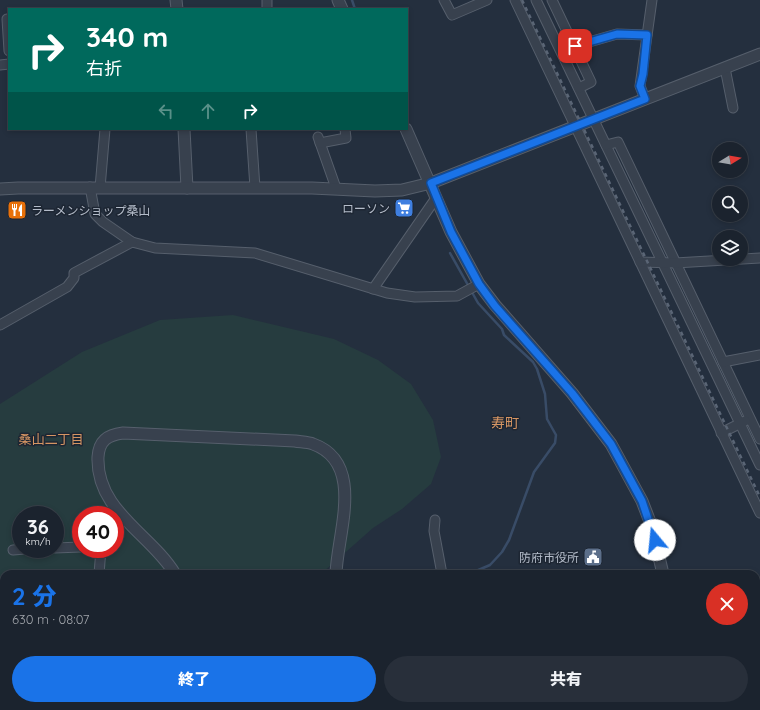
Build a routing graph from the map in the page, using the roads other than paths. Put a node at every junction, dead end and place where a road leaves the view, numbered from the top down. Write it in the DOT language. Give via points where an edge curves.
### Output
graph roads {
  1 [pos="444,0"];
  2 [pos="487,0"];
  3 [pos="515,0"];
  4 [pos="536,0"];
  5 [pos="552,0"];
  6 [pos="652,0"];
  7 [pos="5,19"];
  8 [pos="647,35"];
  9 [pos="8,43"];
  10 [pos="575,46"];
  11 [pos="760,54"];
  12 [pos="724,68"];
  13 [pos="579,88"];
  14 [pos="645,99"];
  15 [pos="732,108"];
  16 [pos="594,118"];
  17 [pos="574,126"];
  18 [pos="105,130"];
  19 [pos="184,130"];
  20 [pos="250,130"];
  21 [pos="345,130"];
  22 [pos="406,130"];
  23 [pos="606,145"];
  24 [pos="431,183"];
  25 [pos="95,187"];
  26 [pos="187,188"];
  27 [pos="255,188"];
  28 [pos="336,188"];
  29 [pos="0,189"];
  30 [pos="436,198"];
  31 [pos="132,242"];
  32 [pos="760,258"];
  33 [pos="640,262"];
  34 [pos="662,263"];
  35 [pos="675,263"];
  36 [pos="479,284"];
  37 [pos="373,289"];
  38 [pos="0,325"];
  39 [pos="760,355"];
  40 [pos="723,362"];
  41 [pos="750,418"];
  42 [pos="740,423"];
  43 [pos="721,433"];
  44 [pos="760,439"];
  45 [pos="760,465"];
  46 [pos="760,513"];
  47 [pos="435,520"];
  48 [pos="100,558"];
  49 [pos="99,570"];
  50 [pos="172,570"];
  51 [pos="336,570"];
  52 [pos="441,570"];
  53 [pos="662,570"];
  1 -- 2 [label="street" via="452,15"];
  3 -- 17 [label="street"];
  4 -- 13 [label="street"];
  5 -- 10 [label="street"];
  6 -- 8 [label="street"];
  7 -- 9 [label="street"];
  8 -- 10 [label="street" via="617,34"];
  8 -- 14 [label="street" via="640,86"];
  10 -- 13 [label="street" via="591,82"];
  11 -- 12 [label="street"];
  12 -- 14 [label="street"];
  12 -- 15 [label="street"];
  13 -- 16 [label="street"];
  14 -- 16 [label="street"];
  16 -- 17 [label="street"];
  16 -- 23 [label="street"];
  17 -- 24 [label="street"];
  17 -- 33 [label="street"];
  18 -- 25 [label="street"];
  19 -- 26 [label="street"];
  20 -- 27 [label="street"];
  21 -- 28 [label="street" via="346,138 319,140"];
  22 -- 24 [label="street"];
  23 -- 34 [label="street"];
  23 -- 35 [label="street" via="618,142"];
  24 -- 28 [label="street" via="402,190"];
  24 -- 30 [label="street"];
  25 -- 26 [label="street"];
  25 -- 29 [label="street"];
  25 -- 31 [label="street" via="95,214"];
  26 -- 27 [label="street"];
  27 -- 28 [label="street"];
  30 -- 36 [label="street"];
  30 -- 37 [label="street"];
  31 -- 37 [label="street" via="155,248 255,253"];
  31 -- 38 [label="street" via="74,273 67,287"];
  32 -- 35 [label="street"];
  33 -- 34 [label="street"];
  33 -- 43 [label="street"];
  34 -- 35 [label="street"];
  34 -- 42 [label="street"];
  35 -- 40 [label="street"];
  36 -- 37 [label="street" via="457,296 416,296"];
  36 -- 53 [label="street" via="495,306 577,398 611,444 642,501 650,521"];
  39 -- 40 [label="street"];
  40 -- 41 [label="street"];
  41 -- 42 [label="street"];
  41 -- 44 [label="street"];
  42 -- 43 [label="street"];
  42 -- 45 [label="street"];
  43 -- 46 [label="street"];
  47 -- 52 [label="street" via="434,530"];
  48 -- 49 [label="street"];
  50 -- 51 [label="street" via="119,512 105,491 99,475 98,450 103,440 111,435 123,433 295,441 313,444 324,450 340,468 344,481 345,497"];
}
